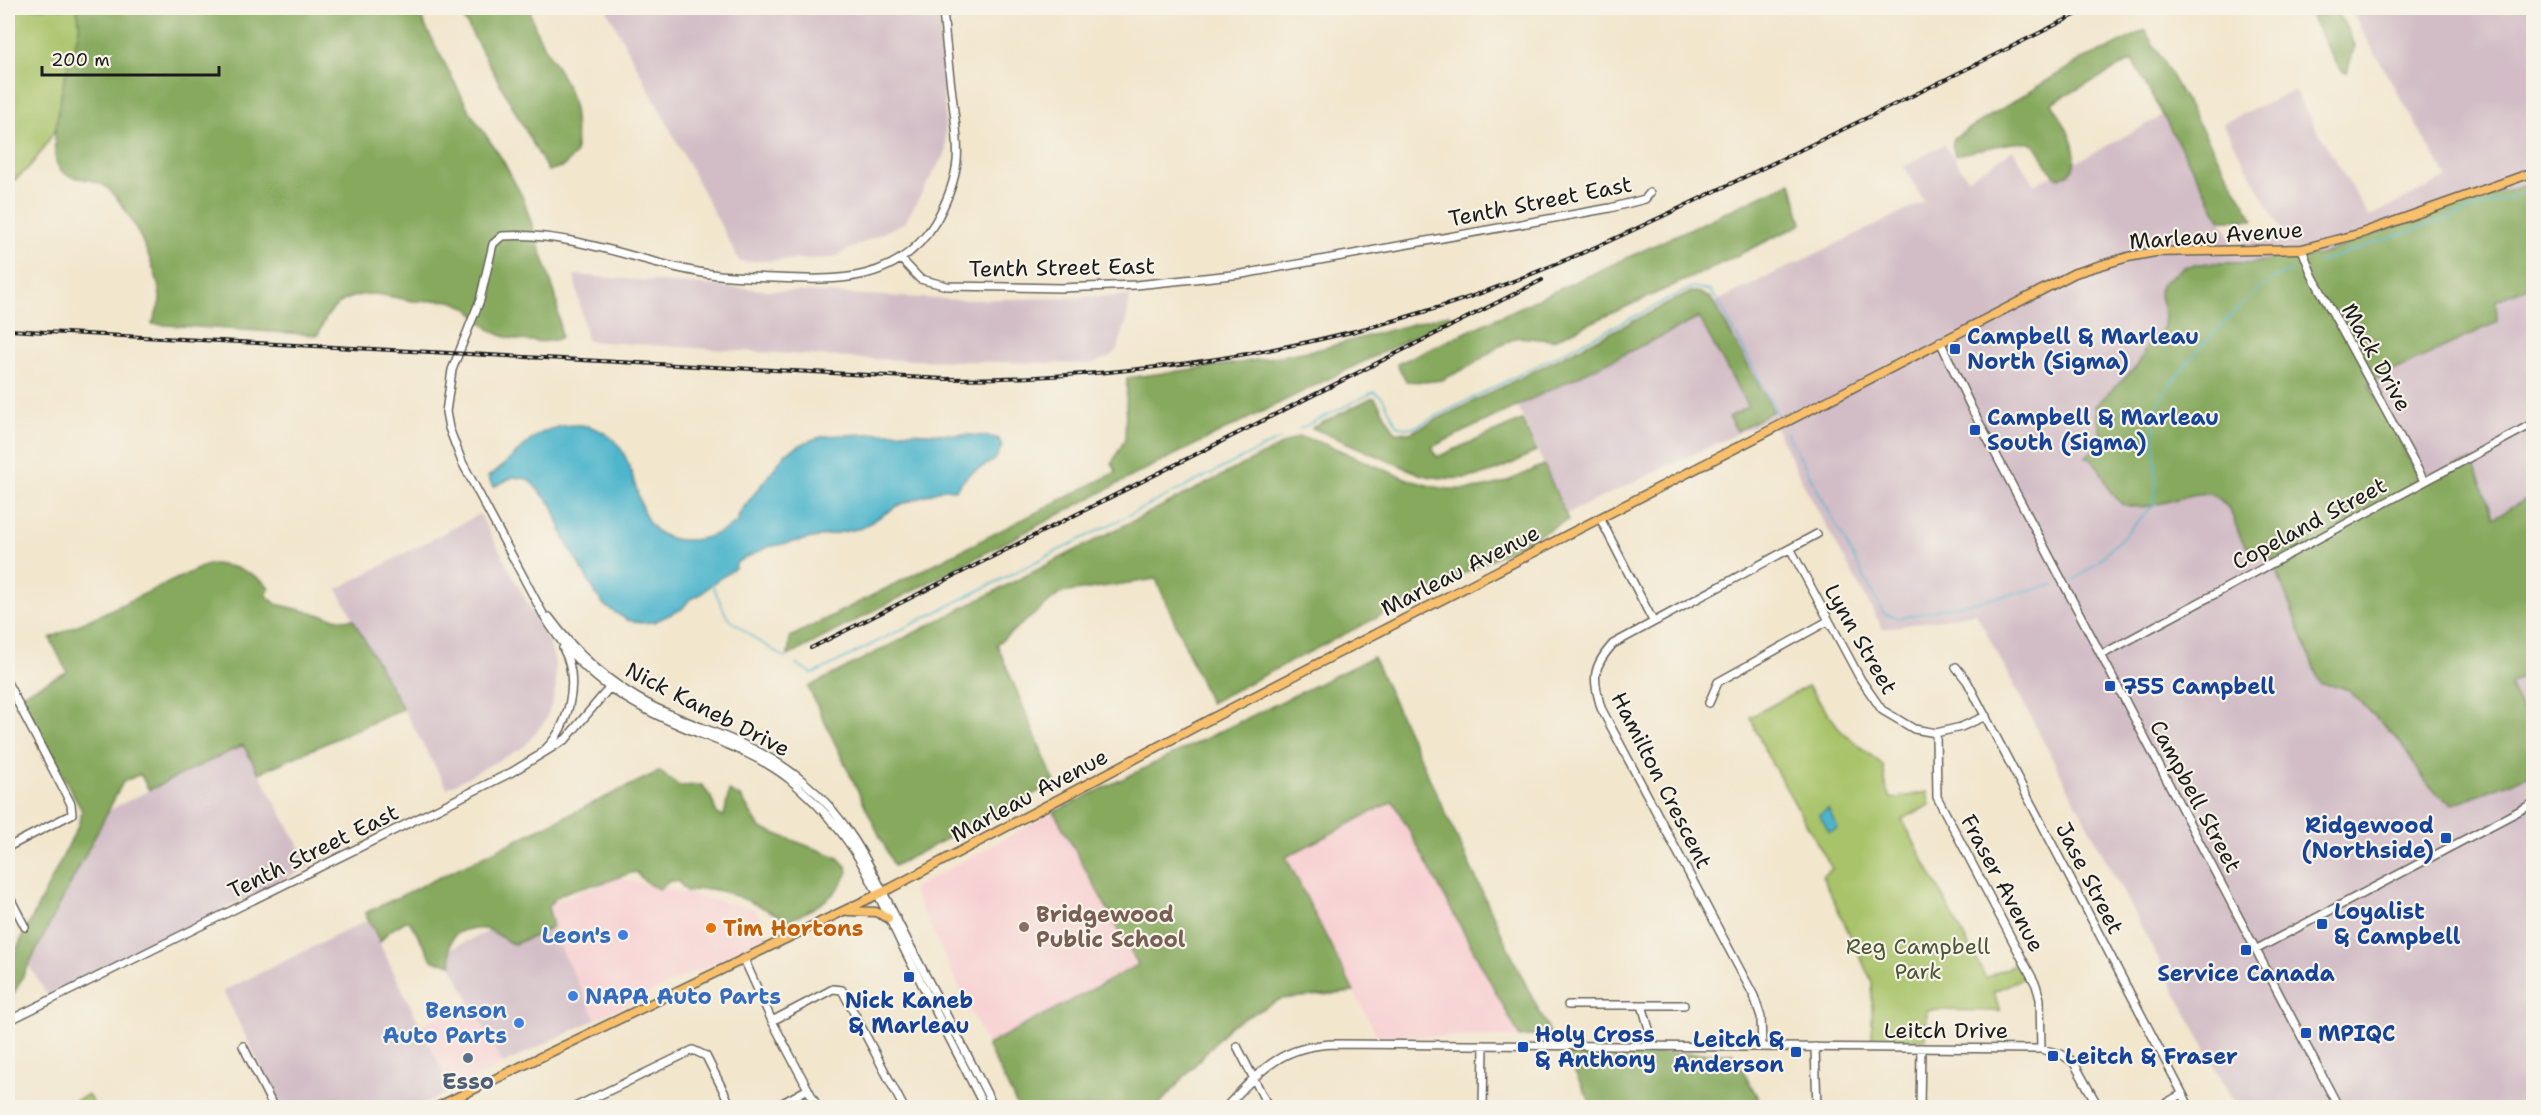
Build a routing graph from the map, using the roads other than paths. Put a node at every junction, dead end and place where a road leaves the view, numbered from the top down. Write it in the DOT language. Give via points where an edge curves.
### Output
graph roads {
  1 [pos="943,8"];
  2 [pos="2534,172"];
  3 [pos="1650,193"];
  4 [pos="2302,249"];
  5 [pos="901,259"];
  6 [pos="1940,341"];
  7 [pos="2534,423"];
  8 [pos="2424,481"];
  9 [pos="1600,518"];
  10 [pos="1817,534"];
  11 [pos="1791,550"];
  12 [pos="536,598"];
  13 [pos="1653,621"];
  14 [pos="1828,621"];
  15 [pos="554,633"];
  16 [pos="2101,655"];
  17 [pos="1956,667"];
  18 [pos="8,684"];
  19 [pos="611,686"];
  20 [pos="1709,703"];
  21 [pos="1986,716"];
  22 [pos="1936,733"];
  23 [pos="529,763"];
  24 [pos="2534,803"];
  25 [pos="8,847"];
  26 [pos="880,893"];
  27 [pos="8,894"];
  28 [pos="844,911"];
  29 [pos="888,918"];
  30 [pos="25,927"];
  31 [pos="2257,949"];
  32 [pos="744,958"];
  33 [pos="1568,1005"];
  34 [pos="1642,1005"];
  35 [pos="1684,1005"];
  36 [pos="772,1021"];
  37 [pos="8,1022"];
  38 [pos="1484,1045"];
  39 [pos="243,1046"];
  40 [pos="1237,1046"];
  41 [pos="1654,1046"];
  42 [pos="1762,1047"];
  43 [pos="1815,1047"];
  44 [pos="1921,1048"];
  45 [pos="2041,1049"];
  46 [pos="1254,1078"];
  47 [pos="808,1089"];
  48 [pos="2182,1094"];
  49 [pos="274,1107"];
  50 [pos="435,1107"];
  51 [pos="573,1107"];
  52 [pos="732,1107"];
  53 [pos="769,1107"];
  54 [pos="818,1107"];
  55 [pos="903,1107"];
  56 [pos="985,1107"];
  57 [pos="994,1107"];
  58 [pos="1225,1107"];
  59 [pos="1269,1107"];
  60 [pos="1483,1107"];
  61 [pos="1818,1107"];
  62 [pos="1920,1107"];
  63 [pos="2099,1107"];
  64 [pos="2157,1107"];
  65 [pos="2190,1107"];
  66 [pos="2339,1107"];
  1 -- 5 [label="street" via="957,162 942,210 921,242"];
  2 -- 4 [label="main road, Marleau Avenue" via="2362,233"];
  3 -- 5 [label="street, Tenth Street East" via="1645,199 1610,208 1242,274 1136,285 947,286 920,279"];
  4 -- 6 [label="main road, Marleau Avenue" via="2182,250 2128,257 2075,273"];
  4 -- 8 [label="street, Mack Drive" via="2312,275"];
  5 -- 12 [label="street, Nick Kaneb Drive" via="876,272 847,279 804,279 699,272 563,239 502,236 495,240 480,300 452,370 447,411 462,462"];
  6 -- 9 [label="main road, Marleau Avenue"];
  6 -- 16 [label="street, Campbell Street" via="1972,410"];
  7 -- 8 [label="street, Copeland Street"];
  8 -- 16 [label="street, Copeland Street"];
  9 -- 13 [label="street"];
  9 -- 26 [label="main road, Marleau Avenue"];
  10 -- 11 [label="street, Hamilton Crescent"];
  11 -- 13 [label="street, Hamilton Crescent"];
  11 -- 14 [label="street, Lynn Street"];
  12 -- 15 [label="street, Nick Kaneb Drive"];
  12 -- 19 [label="street, Nick Kaneb Drive"];
  13 -- 42 [label="street, Hamilton Crescent" via="1613,644 1599,659 1594,673 1595,688 1601,708 1754,996 1761,1017"];
  14 -- 20 [label="street" via="1718,682"];
  14 -- 22 [label="street, Lynn Street" via="1882,710 1914,729"];
  15 -- 19 [label="street, Nick Kaneb Drive" via="578,662"];
  15 -- 23 [label="street" via="566,654 571,675 569,704 556,736"];
  16 -- 31 [label="street, Campbell Street"];
  17 -- 21 [label="street, Jase Street"];
  18 -- 25 [label="street" via="71,804 72,814"];
  19 -- 23 [label="street, Tenth Street East" via="566,740"];
  19 -- 26 [label="street, Nick Kaneb Drive" via="645,711 731,746 786,777 830,818"];
  21 -- 22 [label="street"];
  21 -- 48 [label="street, Jase Street"];
  22 -- 45 [label="street, Fraser Avenue" via="1937,797 2036,985"];
  23 -- 37 [label="street, Tenth Street East"];
  24 -- 31 [label="street"];
  26 -- 28 [label="main road, Marleau Avenue"];
  26 -- 29 [label="street, Nick Kaneb Drive"];
  26 -- 57 [label="street, Nick Kaneb Drive"];
  27 -- 30 [label="street"];
  28 -- 29 [label="main road" via="876,912"];
  28 -- 32 [label="main road, Marleau Avenue"];
  29 -- 56 [label="street, Nick Kaneb Drive"];
  31 -- 66 [label="street, Campbell Street"];
  32 -- 36 [label="street"];
  32 -- 50 [label="main road, Marleau Avenue"];
  33 -- 34 [label="street"];
  34 -- 35 [label="street"];
  34 -- 41 [label="street"];
  36 -- 47 [label="street"];
  36 -- 55 [label="street" via="833,989 842,990"];
  38 -- 41 [label="street, Leitch Drive"];
  38 -- 46 [label="street, Leitch Drive" via="1310,1045 1276,1059"];
  38 -- 60 [label="street"];
  39 -- 49 [label="street"];
  40 -- 46 [label="street"];
  41 -- 42 [label="street, Leitch Drive"];
  42 -- 43 [label="street, Leitch Drive"];
  43 -- 44 [label="street, Leitch Drive"];
  43 -- 61 [label="street"];
  44 -- 45 [label="street, Leitch Drive"];
  44 -- 62 [label="street"];
  45 -- 63 [label="street, Leitch Drive" via="2061,1054 2074,1063"];
  46 -- 58 [label="street, Leitch Drive"];
  46 -- 59 [label="street"];
  47 -- 53 [label="street"];
  47 -- 54 [label="street"];
  48 -- 64 [label="street"];
  48 -- 65 [label="street, Jase Street"];
  51 -- 52 [label="street" via="693,1050 706,1056"];
}
